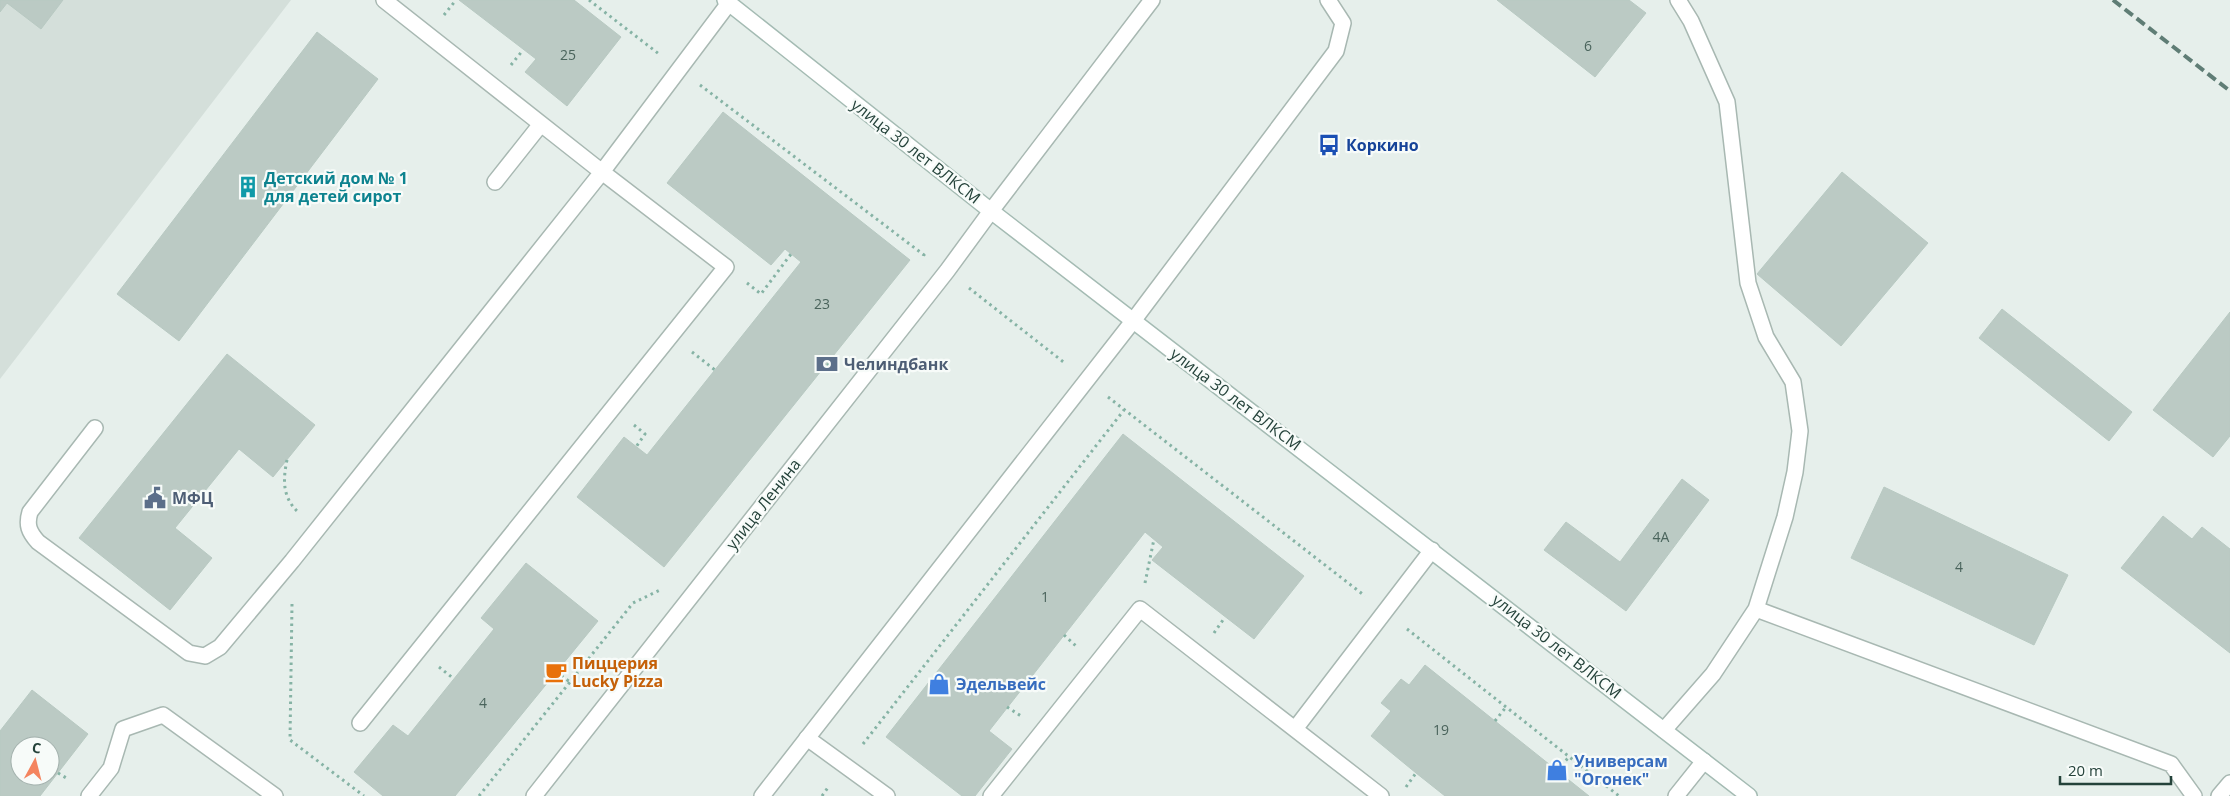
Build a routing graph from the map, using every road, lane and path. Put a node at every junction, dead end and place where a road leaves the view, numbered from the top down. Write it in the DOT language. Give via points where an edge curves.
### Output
graph roads {
  1 [pos="384,0"];
  2 [pos="589,0"];
  3 [pos="1152,0"];
  4 [pos="1328,0"];
  5 [pos="1678,0"];
  6 [pos="727,2"];
  7 [pos="680,70"];
  8 [pos="541,124"];
  9 [pos="602,172"];
  10 [pos="495,182"];
  11 [pos="991,211"];
  12 [pos="791,254"];
  13 [pos="924,256"];
  14 [pos="918,263"];
  15 [pos="726,267"];
  16 [pos="946,271"];
  17 [pos="1133,320"];
  18 [pos="841,361"];
  19 [pos="827,364"];
  20 [pos="835,369"];
  21 [pos="829,377"];
  22 [pos="1087,381"];
  23 [pos="95,428"];
  24 [pos="287,460"];
  25 [pos="318,530"];
  26 [pos="1154,539"];
  27 [pos="1432,550"];
  28 [pos="292,561"];
  29 [pos="664,588"];
  30 [pos="1140,609"];
  31 [pos="1756,609"];
  32 [pos="556,672"];
  33 [pos="570,682"];
  34 [pos="1506,707"];
  35 [pos="1495,721"];
  36 [pos="360,723"];
  37 [pos="1295,730"];
  38 [pos="1664,730"];
  39 [pos="807,738"];
  40 [pos="1569,757"];
  41 [pos="1704,761"];
  42 [pos="846,765"];
  43 [pos="1557,770"];
  44 [pos="2230,782"];
  45 [pos="89,796"];
  46 [pos="275,796"];
  47 [pos="364,796"];
  48 [pos="479,796"];
  49 [pos="534,796"];
  50 [pos="762,796"];
  51 [pos="822,796"];
  52 [pos="887,796"];
  53 [pos="991,796"];
  54 [pos="1382,796"];
  55 [pos="1676,796"];
  56 [pos="1749,796"];
  57 [pos="2194,796"];
  58 [pos="2218,796"];
  1 -- 8 [label="street"];
  2 -- 7 [label="path"];
  3 -- 11 [label="street, улица Ленина"];
  4 -- 17 [label="street" via="1343,23 1336,51"];
  5 -- 31 [label="street" via="1692,21 1726,102 1748,283 1766,337 1793,382 1800,430 1796,472 1785,517"];
  6 -- 7 [label="street"];
  6 -- 11 [label="street, улица 30 лет ВЛКСМ"];
  7 -- 9 [label="street"];
  7 -- 13 [label="path"];
  8 -- 9 [label="street"];
  8 -- 10 [label="street"];
  9 -- 15 [label="street"];
  9 -- 25 [label="street"];
  11 -- 16 [label="street, улица Ленина"];
  11 -- 17 [label="street, улица 30 лет ВЛКСМ"];
  12 -- 15 [label="path" via="761,294"];
  13 -- 14 [label="path"];
  13 -- 16 [label="path"];
  15 -- 36 [label="street"];
  16 -- 22 [label="path"];
  16 -- 49 [label="street, улица Ленина"];
  17 -- 22 [label="street"];
  17 -- 27 [label="street, улица 30 лет ВЛКСМ"];
  18 -- 20 [label="path"];
  19 -- 20 [label="path"];
  20 -- 21 [label="path"];
  22 -- 39 [label="street"];
  22 -- 42 [label="path" via="1124,410"];
  23 -- 28 [label="street" via="30,512 29,532 38,542 189,653 205,656 220,647"];
  24 -- 25 [label="path" via="286,496"];
  25 -- 28 [label="street"];
  26 -- 30 [label="path"];
  27 -- 37 [label="street"];
  27 -- 38 [label="street, улица 30 лет ВЛКСМ"];
  28 -- 47 [label="path" via="290,740"];
  29 -- 33 [label="path" via="633,603"];
  30 -- 37 [label="street"];
  30 -- 53 [label="street"];
  31 -- 38 [label="street" via="1713,674"];
  31 -- 57 [label="street" via="2171,764"];
  32 -- 33 [label="path"];
  33 -- 48 [label="path"];
  34 -- 35 [label="path"];
  37 -- 54 [label="street"];
  38 -- 41 [label="street, улица 30 лет ВЛКСМ"];
  39 -- 42 [label="street"];
  39 -- 50 [label="street"];
  40 -- 43 [label="path"];
  41 -- 55 [label="street"];
  41 -- 56 [label="street, улица 30 лет ВЛКСМ"];
  42 -- 51 [label="path"];
  42 -- 52 [label="street"];
  44 -- 58 [label="street"];
  45 -- 46 [label="street" via="111,768 123,729 163,715"];
}
